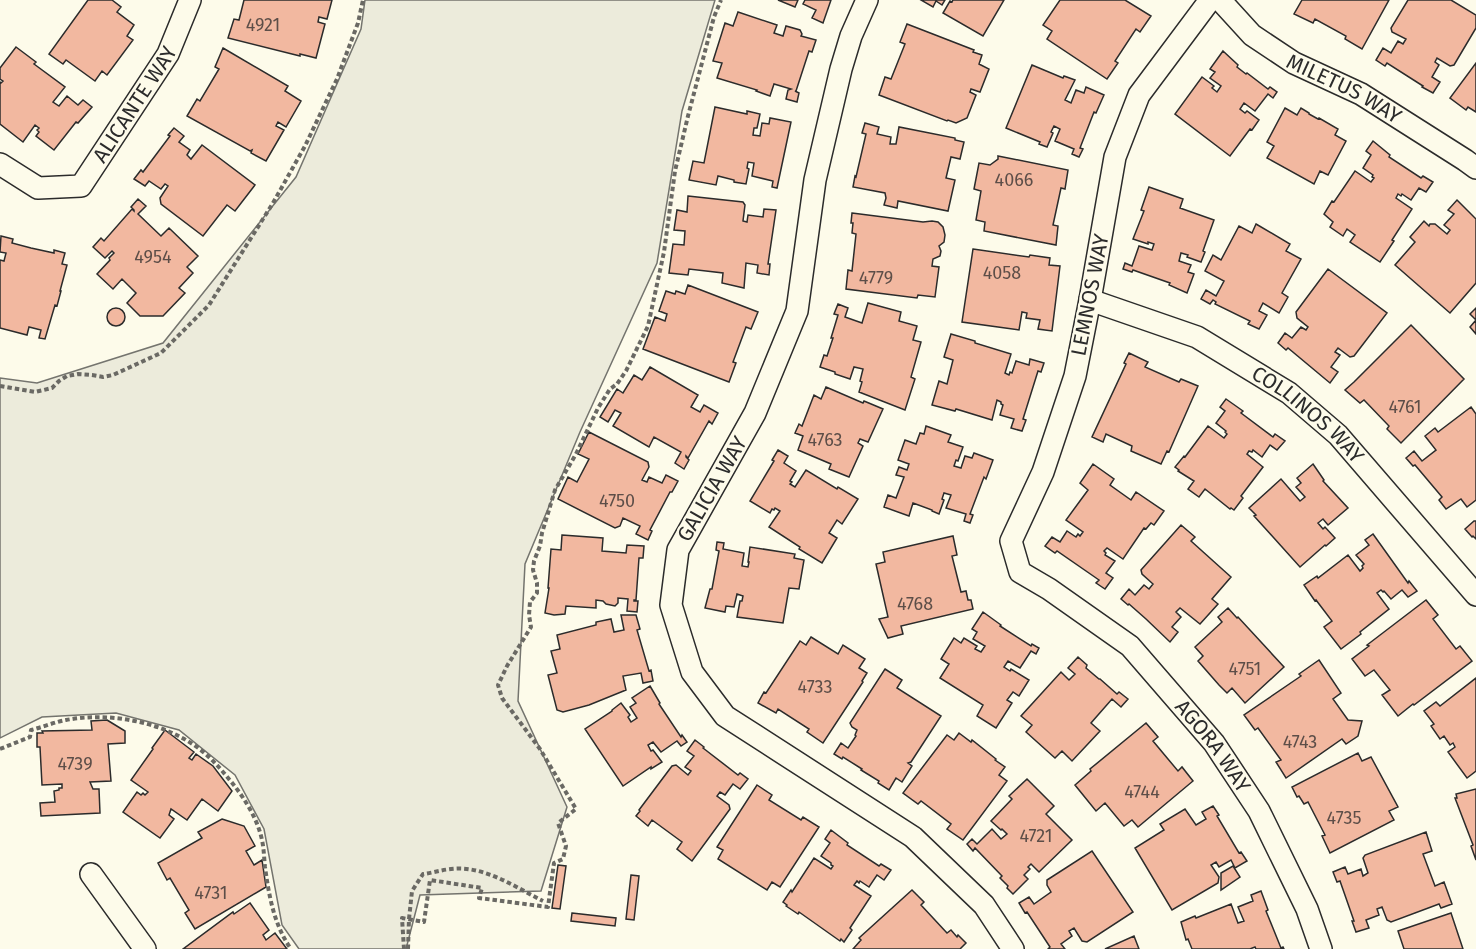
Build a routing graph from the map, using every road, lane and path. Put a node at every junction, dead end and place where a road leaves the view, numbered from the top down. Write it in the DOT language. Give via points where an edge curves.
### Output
graph roads {
  1 [pos="190,0"];
  2 [pos="363,0"];
  3 [pos="721,0"];
  4 [pos="867,0"];
  5 [pos="1210,0"];
  6 [pos="1220,0"];
  7 [pos="0,164"];
  8 [pos="1476,168"];
  9 [pos="1090,300"];
  10 [pos="0,386"];
  11 [pos="1049,589"];
  12 [pos="1476,595"];
  13 [pos="0,749"];
  14 [pos="91,874"];
  15 [pos="543,901"];
  16 [pos="409,919"];
  17 [pos="145,949"];
  18 [pos="291,949"];
  19 [pos="406,949"];
  20 [pos="1013,949"];
  21 [pos="1321,949"];
  1 -- 7 [label="street, ALICANTE WAY" via="168,54 81,186 38,188"];
  2 -- 10 [label="path" via="337,79 305,146 209,305 161,353 113,375 67,376 52,388 35,392"];
  3 -- 16 [label="path" via="677,160 664,252 648,326 626,371 598,408 555,490 533,570 537,593 530,603 531,627 498,685 502,698 540,748 576,809 558,823 566,846 563,859 554,863 548,908 479,898 482,888 430,880 424,922"];
  4 -- 20 [label="street, GALICIA WAY" via="841,69 815,180 797,311 755,413 678,550 671,605 692,672 725,716 913,837 984,905"];
  5 -- 9 [label="street, LEMNOS WAY" via="1139,95 1115,157"];
  6 -- 8 [label="street, MILETUS WAY" via="1251,35 1294,63 1360,94"];
  9 -- 11 [label="street, LEMNOS WAY" via="1075,376 1044,472 1011,541 1020,572"];
  9 -- 12 [label="street, COLLINOS WAY" via="1197,337 1289,393 1338,435"];
  11 -- 21 [label="street, AGORA WAY" via="1130,646 1214,743 1259,812 1307,909"];
  13 -- 18 [label="path" via="30,737 31,730 92,717 126,719 161,728 194,745 220,767 256,823 274,917"];
  14 -- 17 [label="street"];
  15 -- 16 [label="path" via="484,872 451,869 423,874 412,891"];
  16 -- 19 [label="path" via="402,918"];
}
